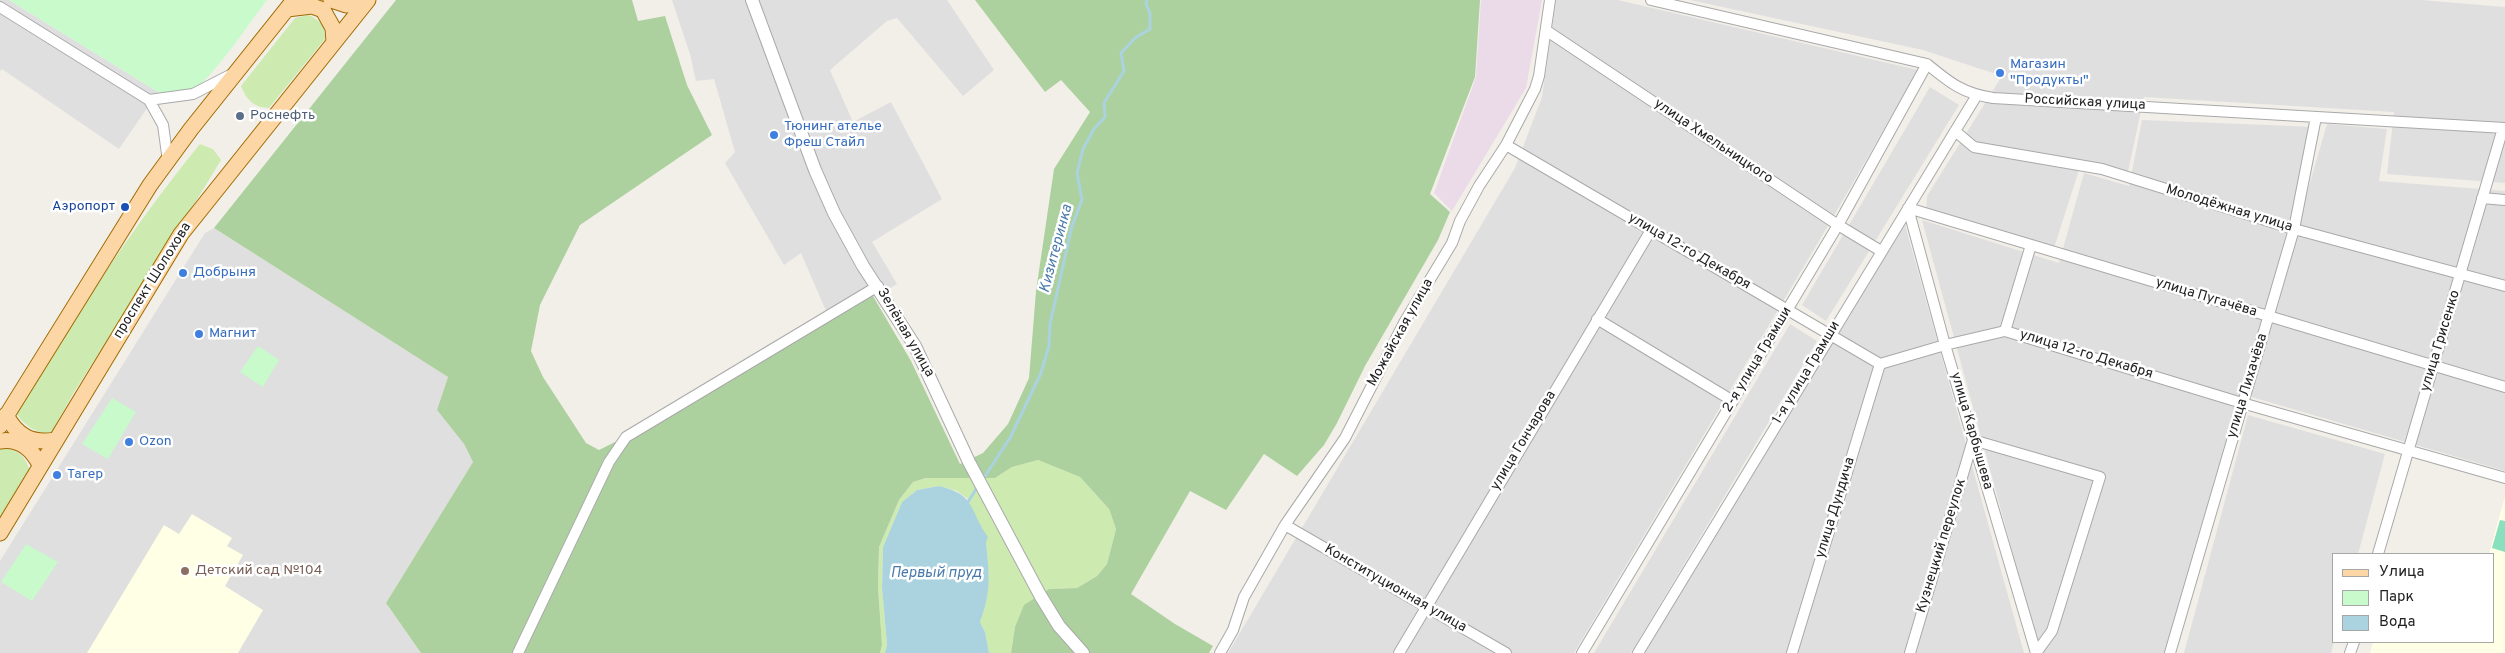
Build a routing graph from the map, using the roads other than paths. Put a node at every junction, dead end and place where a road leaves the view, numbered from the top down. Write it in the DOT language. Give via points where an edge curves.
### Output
graph roads {
  1 [pos="331,0"];
  2 [pos="358,0"];
  3 [pos="368,0"];
  4 [pos="752,0"];
  5 [pos="1550,0"];
  6 [pos="1651,0"];
  7 [pos="290,5"];
  8 [pos="0,7"];
  9 [pos="1547,30"];
  10 [pos="334,42"];
  11 [pos="1927,64"];
  12 [pos="237,71"];
  13 [pos="1977,95"];
  14 [pos="148,100"];
  15 [pos="2316,117"];
  16 [pos="2504,128"];
  17 [pos="1955,132"];
  18 [pos="1506,145"];
  19 [pos="168,161"];
  20 [pos="2482,198"];
  21 [pos="2505,200"];
  22 [pos="1908,208"];
  23 [pos="1838,225"];
  24 [pos="2294,229"];
  25 [pos="1651,230"];
  26 [pos="2031,245"];
  27 [pos="1881,251"];
  28 [pos="2461,274"];
  29 [pos="878,286"];
  30 [pos="2505,286"];
  31 [pos="1788,310"];
  32 [pos="2270,317"];
  33 [pos="1598,319"];
  34 [pos="2005,331"];
  35 [pos="1830,334"];
  36 [pos="1945,345"];
  37 [pos="1880,364"];
  38 [pos="2433,367"];
  39 [pos="2505,387"];
  40 [pos="1733,402"];
  41 [pos="2242,402"];
  42 [pos="3,421"];
  43 [pos="54,440"];
  44 [pos="1974,440"];
  45 [pos="0,441"];
  46 [pos="2408,449"];
  47 [pos="40,465"];
  48 [pos="2505,478"];
  49 [pos="1285,525"];
  50 [pos="0,533"];
  51 [pos="2378,553"];
  52 [pos="1425,607"];
  53 [pos="518,653"];
  54 [pos="1083,653"];
  55 [pos="1220,653"];
  56 [pos="1399,653"];
  57 [pos="1506,653"];
  58 [pos="1582,653"];
  59 [pos="1638,653"];
  60 [pos="1792,653"];
  61 [pos="1910,653"];
  62 [pos="2036,653"];
  63 [pos="2170,653"];
  1 -- 2 [label="main road" via="346,5"];
  3 -- 10 [label="main road, проспект Шолохова"];
  4 -- 29 [label="street, Зелёная улица" via="815,170 834,213 863,266"];
  5 -- 9 [label="street, Можайская улица"];
  6 -- 11 [label="street, Российская улица"];
  7 -- 10 [label="main road" via="323,10 330,18"];
  7 -- 12 [label="main road"];
  8 -- 14 [label="street"];
  9 -- 18 [label="street, Можайская улица" via="1535,89"];
  9 -- 23 [label="street, улица Хмельницкого"];
  10 -- 43 [label="main road, проспект Шолохова" via="181,234"];
  11 -- 13 [label="street, Российская улица" via="1953,86"];
  11 -- 23 [label="street, 2-я улица Грамши"];
  12 -- 14 [label="street" via="193,94"];
  12 -- 19 [label="main road"];
  13 -- 15 [label="street, Российская улица"];
  13 -- 17 [label="street, 1-я улица Грамши"];
  14 -- 19 [label="street" via="164,125"];
  15 -- 16 [label="street, Российская улица"];
  15 -- 24 [label="street, улица Лихачёва"];
  16 -- 20 [label="street, улица Грисенко"];
  17 -- 22 [label="street, 1-я улица Грамши"];
  17 -- 24 [label="street, Молодёжная улица" via="1974,147 2102,169"];
  18 -- 25 [label="street, улица 12-го Декабря"];
  18 -- 49 [label="street, Можайская улица" via="1479,186 1452,243 1405,321 1345,438"];
  19 -- 42 [label="main road" via="150,184"];
  20 -- 21 [label="street"];
  20 -- 28 [label="street, улица Грисенко"];
  22 -- 26 [label="street, улица Пугачёва"];
  22 -- 27 [label="street, 1-я улица Грамши"];
  22 -- 36 [label="street, улица Карбышева"];
  23 -- 27 [label="street, улица Хмельницкого"];
  23 -- 31 [label="street, 2-я улица Грамши"];
  24 -- 28 [label="street, Молодёжная улица"];
  24 -- 32 [label="street, улица Лихачёва"];
  25 -- 31 [label="street, улица 12-го Декабря"];
  25 -- 33 [label="street, улица Гончарова"];
  26 -- 32 [label="street, улица Пугачёва"];
  26 -- 34 [label="street"];
  27 -- 35 [label="street, 1-я улица Грамши"];
  28 -- 30 [label="street, Молодёжная улица"];
  28 -- 38 [label="street, улица Грисенко"];
  29 -- 53 [label="street" via="626,437 609,462"];
  29 -- 54 [label="street, Зелёная улица" via="915,346 969,462 1040,596 1059,626"];
  31 -- 35 [label="street, улица 12-го Декабря"];
  31 -- 40 [label="street, 2-я улица Грамши"];
  32 -- 38 [label="street, улица Пугачёва"];
  32 -- 41 [label="street, улица Лихачёва"];
  33 -- 40 [label="street"];
  33 -- 52 [label="street, улица Гончарова"];
  34 -- 36 [label="street, улица 12-го Декабря"];
  34 -- 41 [label="street, улица 12-го Декабря"];
  35 -- 37 [label="street, улица 12-го Декабря"];
  35 -- 59 [label="street, 1-я улица Грамши"];
  36 -- 37 [label="street, улица 12-го Декабря"];
  36 -- 44 [label="street, улица Карбышева"];
  37 -- 60 [label="street, улица Дундича"];
  38 -- 39 [label="street, улица Пугачёва"];
  38 -- 46 [label="street, улица Грисенко"];
  40 -- 58 [label="street, 2-я улица Грамши"];
  41 -- 46 [label="street, улица 12-го Декабря"];
  41 -- 63 [label="street, улица Лихачёва"];
  42 -- 43 [label="main road" via="33,441"];
  43 -- 47 [label="main road, проспект Шолохова"];
  44 -- 61 [label="street, Кузнецкий переулок"];
  44 -- 62 [label="street, улица Карбышева"];
  44 -- 62 [label="street" via="2100,477 2052,631"];
  45 -- 47 [label="main road" via="17,442 28,448"];
  46 -- 48 [label="street, улица 12-го Декабря"];
  46 -- 51 [label="street, улица Грисенко"];
  47 -- 50 [label="main road, проспект Шолохова"];
  49 -- 52 [label="street, Конституционная улица"];
  49 -- 55 [label="street, Можайская улица" via="1244,597 1233,630"];
  52 -- 56 [label="street, улица Гончарова"];
  52 -- 57 [label="street, Конституционная улица"];
}
